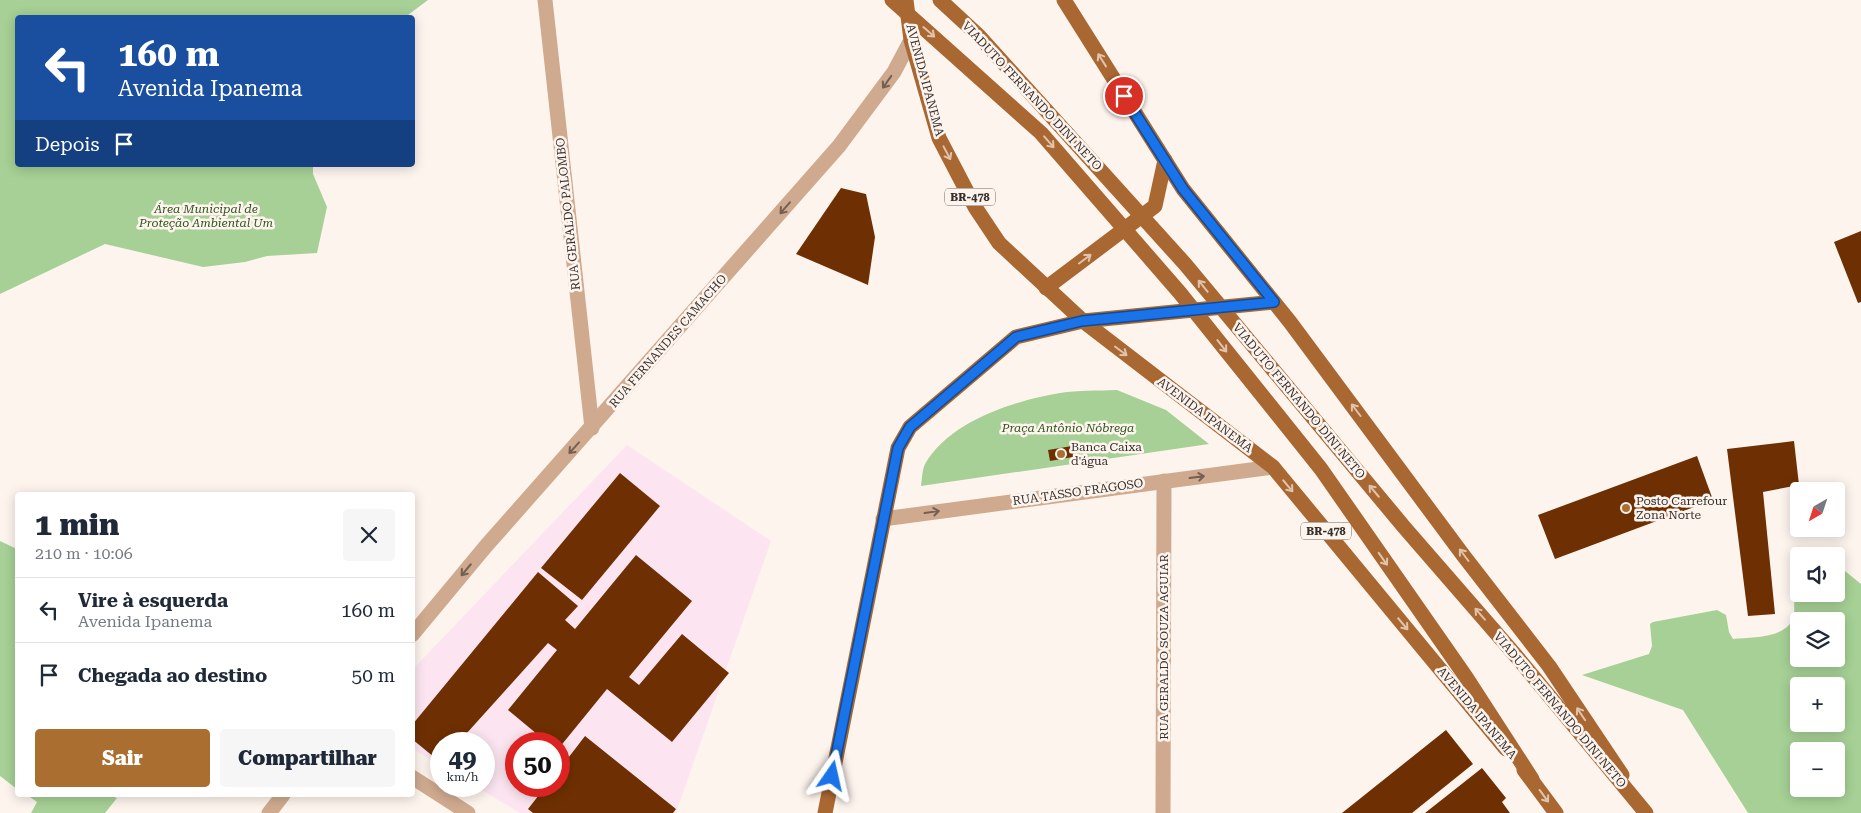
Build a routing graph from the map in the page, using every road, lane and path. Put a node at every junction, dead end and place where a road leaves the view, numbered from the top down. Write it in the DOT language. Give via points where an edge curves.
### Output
graph roads {
  1 [pos="545,0"];
  2 [pos="892,0"];
  3 [pos="906,0"];
  4 [pos="940,0"];
  5 [pos="1064,0"];
  6 [pos="911,40"];
  7 [pos="1165,160"];
  8 [pos="1046,288"];
  9 [pos="1274,302"];
  10 [pos="1082,321"];
  11 [pos="592,428"];
  12 [pos="1273,467"];
  13 [pos="1164,481"];
  14 [pos="883,519"];
  15 [pos="415,631"];
  16 [pos="415,779"];
  17 [pos="1532,779"];
  18 [pos="281,797"];
  19 [pos="1165,811"];
  20 [pos="269,813"];
  21 [pos="468,813"];
  22 [pos="825,813"];
  23 [pos="1556,813"];
  24 [pos="1646,813"];
  1 -- 11 [label="street, RUA GERALDO PALOMBO"];
  2 -- 17 [label="main road, VIADUTO FERNANDO DINI NETO, one-way, bridge" via="1041,133 1180,293 1321,470 1466,676"];
  3 -- 6 [label="main road, AVENIDA IPANEMA / BR-478"];
  24 -- 4 [label="main road, VIADUTO FERNANDO DINI NETO, one-way, bridge" via="1184,264 979,36"];
  7 -- 5 [label="main road, one-way"];
  6 -- 8 [label="main road, AVENIDA IPANEMA / BR-478, one-way" via="939,138 975,207 999,243"];
  6 -- 11 [label="street, RUA FERNANDES CAMACHO, one-way" via="894,72 839,146"];
  8 -- 7 [label="main road, one-way" via="1155,206"];
  7 -- 9 [label="main road" via="1183,189"];
  8 -- 10 [label="main road, AVENIDA IPANEMA / BR-478"];
  9 -- 10 [label="main road"];
  24 -- 9 [label="main road, one-way" via="1549,666"];
  10 -- 12 [label="main road, AVENIDA IPANEMA / BR-478, one-way"];
  10 -- 14 [label="main road" via="1016,337 910,427 898,448"];
  11 -- 15 [label="street, RUA FERNANDES CAMACHO, one-way"];
  13 -- 12 [label="street, RUA TASSO FRAGOSO, one-way"];
  12 -- 17 [label="main road, AVENIDA IPANEMA / BR-478, one-way"];
  14 -- 13 [label="street, RUA TASSO FRAGOSO, one-way"];
  13 -- 19 [label="street, RUA GERALDO SOUZA AGUIAR"];
  14 -- 22 [label="main road"];
  16 -- 21 [label="street"];
  17 -- 23 [label="main road, AVENIDA IPANEMA / BR-478, one-way"];
  18 -- 20 [label="street"];
}
